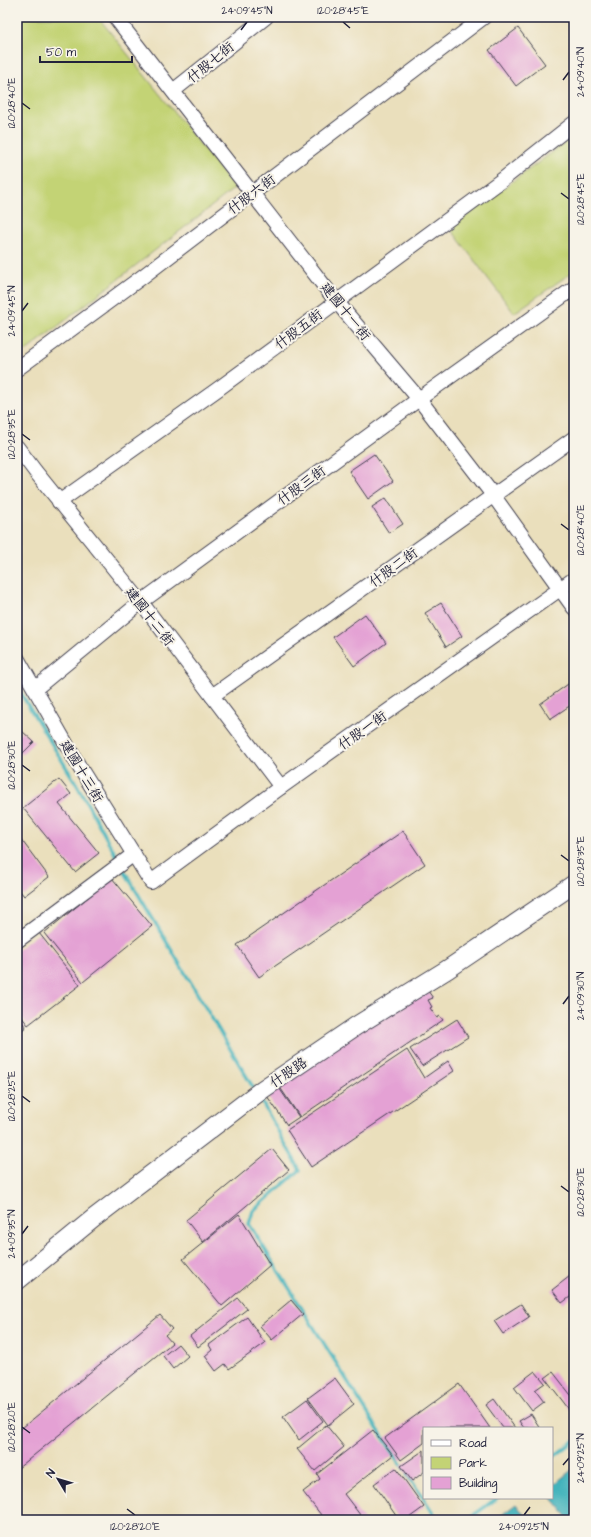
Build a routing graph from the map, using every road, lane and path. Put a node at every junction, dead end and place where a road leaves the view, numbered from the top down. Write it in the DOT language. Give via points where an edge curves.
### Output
graph roads {
  1 [pos="115,17"];
  2 [pos="266,17"];
  3 [pos="484,17"];
  4 [pos="173,92"];
  5 [pos="574,123"];
  6 [pos="253,193"];
  7 [pos="574,288"];
  8 [pos="336,301"];
  9 [pos="17,369"];
  10 [pos="419,399"];
  11 [pos="574,438"];
  12 [pos="17,447"];
  13 [pos="493,495"];
  14 [pos="59,502"];
  15 [pos="574,579"];
  16 [pos="560,589"];
  17 [pos="141,602"];
  18 [pos="574,608"];
  19 [pos="17,658"];
  20 [pos="35,689"];
  21 [pos="212,696"];
  22 [pos="281,787"];
  23 [pos="134,854"];
  24 [pos="151,882"];
  25 [pos="574,884"];
  26 [pos="17,941"];
  27 [pos="17,1281"];
  1 -- 4 [label="street, 建國十一街"];
  2 -- 4 [label="street, 什股七街"];
  3 -- 6 [label="street, 什股六街"];
  4 -- 6 [label="street, 建國十一街"];
  5 -- 8 [label="street, 什股五街"];
  6 -- 8 [label="street, 建國十一街"];
  6 -- 9 [label="street, 什股六街"];
  7 -- 10 [label="street, 什股三街"];
  8 -- 10 [label="street, 建國十一街"];
  8 -- 14 [label="street, 什股五街"];
  10 -- 13 [label="street, 建國十一街"];
  10 -- 17 [label="street, 什股三街"];
  11 -- 13 [label="street, 什股二街"];
  12 -- 14 [label="street, 建國十二街"];
  13 -- 16 [label="street, 建國十一街"];
  13 -- 21 [label="street, 什股二街"];
  14 -- 17 [label="street, 建國十二街"];
  15 -- 16 [label="street, 什股一街"];
  16 -- 18 [label="street, 建國十一街"];
  16 -- 22 [label="street, 什股一街"];
  17 -- 20 [label="street, 什股三街"];
  17 -- 21 [label="street, 建國十二街"];
  19 -- 20 [label="street, 建國十三街"];
  20 -- 23 [label="street, 建國十三街" via="80,768"];
  21 -- 22 [label="street, 建國十二街"];
  22 -- 24 [label="street, 什股一街"];
  23 -- 24 [label="street, 建國十三街"];
  23 -- 26 [label="street"];
  25 -- 27 [label="street, 什股路" via="263,1089 94,1218"];
}
